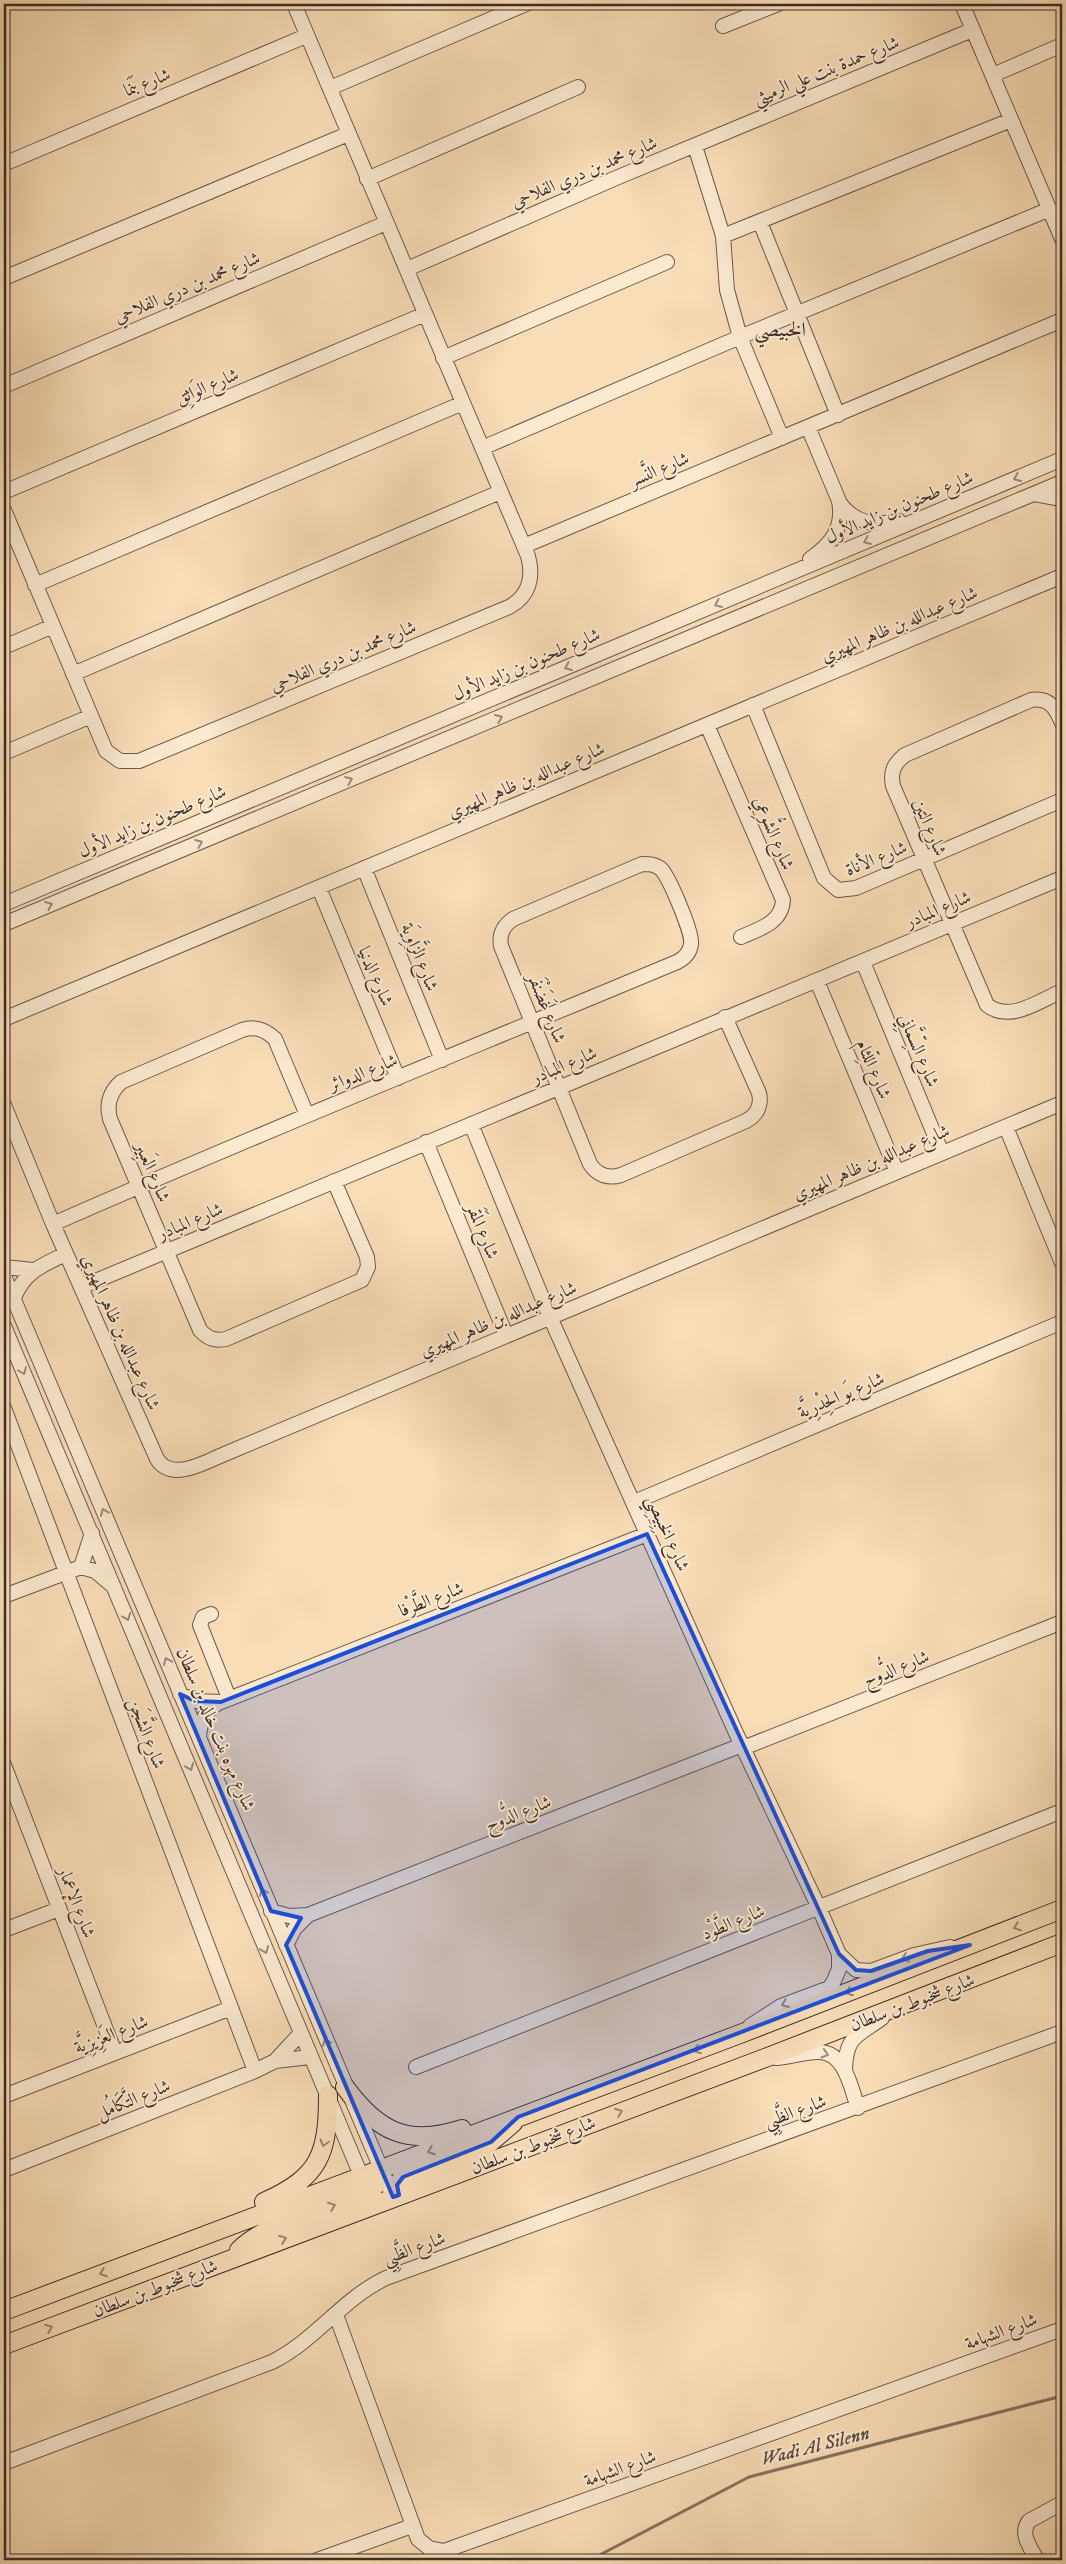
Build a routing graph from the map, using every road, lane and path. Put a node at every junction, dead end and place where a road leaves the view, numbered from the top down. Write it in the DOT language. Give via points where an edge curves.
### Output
graph roads {
  1 [pos="294,4"];
  2 [pos="526,4"];
  3 [pos="778,4"];
  4 [pos="962,4"];
  5 [pos="723,26"];
  6 [pos="972,30"];
  7 [pos="306,36"];
  8 [pos="1062,45"];
  9 [pos="993,75"];
  10 [pos="578,86"];
  11 [pos="330,88"];
  12 [pos="1011,120"];
  13 [pos="348,134"];
  14 [pos="695,146"];
  15 [pos="4,164"];
  16 [pos="367,179"];
  17 [pos="1050,209"];
  18 [pos="760,222"];
  19 [pos="386,223"];
  20 [pos="723,236"];
  21 [pos="1062,240"];
  22 [pos="667,262"];
  23 [pos="407,270"];
  24 [pos="4,278"];
  25 [pos="797,313"];
  26 [pos="425,314"];
  27 [pos="1062,320"];
  28 [pos="740,337"];
  29 [pos="442,358"];
  30 [pos="4,386"];
  31 [pos="462,403"];
  32 [pos="838,415"];
  33 [pos="808,427"];
  34 [pos="782,438"];
  35 [pos="482,448"];
  36 [pos="1062,459"];
  37 [pos="1062,482"];
  38 [pos="4,492"];
  39 [pos="500,492"];
  40 [pos="1033,494"];
  41 [pos="1062,499"];
  42 [pos="839,501"];
  43 [pos="4,510"];
  44 [pos="924,516"];
  45 [pos="10,541"];
  46 [pos="524,546"];
  47 [pos="789,574"];
  48 [pos="1062,576"];
  49 [pos="35,585"];
  50 [pos="53,626"];
  51 [pos="4,647"];
  52 [pos="74,674"];
  53 [pos="753,705"];
  54 [pos="91,716"];
  55 [pos="1062,723"];
  56 [pos="708,725"];
  57 [pos="4,753"];
  58 [pos="1062,800"];
  59 [pos="923,858"];
  60 [pos="364,868"];
  61 [pos="1062,878"];
  62 [pos="319,888"];
  63 [pos="4,904"];
  64 [pos="4,924"];
  65 [pos="951,924"];
  66 [pos="741,938"];
  67 [pos="687,955"];
  68 [pos="863,962"];
  69 [pos="817,981"];
  70 [pos="1062,991"];
  71 [pos="725,1017"];
  72 [pos="4,1019"];
  73 [pos="532,1023"];
  74 [pos="442,1060"];
  75 [pos="398,1078"];
  76 [pos="559,1087"];
  77 [pos="1062,1103"];
  78 [pos="4,1105"];
  79 [pos="307,1115"];
  80 [pos="470,1124"];
  81 [pos="1006,1127"];
  82 [pos="426,1142"];
  83 [pos="942,1153"];
  84 [pos="897,1172"];
  85 [pos="334,1182"];
  86 [pos="138,1186"];
  87 [pos="53,1224"];
  88 [pos="166,1252"];
  89 [pos="66,1254"];
  90 [pos="1062,1263"];
  91 [pos="4,1267"];
  92 [pos="33,1270"];
  93 [pos="4,1276"];
  94 [pos="81,1287"];
  95 [pos="14,1298"];
  96 [pos="550,1317"];
  97 [pos="1062,1322"];
  98 [pos="4,1326"];
  99 [pos="506,1335"];
  100 [pos="4,1408"];
  101 [pos="634,1502"];
  102 [pos="92,1533"];
  103 [pos="647,1534"];
  104 [pos="81,1567"];
  105 [pos="67,1573"];
  106 [pos="116,1589"];
  107 [pos="4,1596"];
  108 [pos="212,1614"];
  109 [pos="1062,1622"];
  110 [pos="180,1694"];
  111 [pos="225,1700"];
  112 [pos="199,1737"];
  113 [pos="743,1747"];
  114 [pos="4,1764"];
  115 [pos="1062,1811"];
  116 [pos="819,1908"];
  117 [pos="60,1909"];
  118 [pos="1062,1909"];
  119 [pos="271,1911"];
  120 [pos="308,1915"];
  121 [pos="4,1930"];
  122 [pos="1062,1943"];
  123 [pos="286,1945"];
  124 [pos="970,1945"];
  125 [pos="839,1954"];
  126 [pos="232,2008"];
  127 [pos="890,2011"];
  128 [pos="1062,2032"];
  129 [pos="300,2034"];
  130 [pos="740,2034"];
  131 [pos="115,2053"];
  132 [pos="310,2057"];
  133 [pos="765,2058"];
  134 [pos="275,2061"];
  135 [pos="416,2067"];
  136 [pos="845,2069"];
  137 [pos="255,2071"];
  138 [pos="614,2082"];
  139 [pos="345,2087"];
  140 [pos="328,2095"];
  141 [pos="4,2096"];
  142 [pos="858,2108"];
  143 [pos="518,2117"];
  144 [pos="4,2170"];
  145 [pos="381,2170"];
  146 [pos="367,2192"];
  147 [pos="396,2196"];
  148 [pos="137,2260"];
  149 [pos="4,2311"];
  150 [pos="336,2315"];
  151 [pos="1062,2328"];
  152 [pos="4,2345"];
  153 [pos="4,2463"];
  154 [pos="1062,2503"];
  155 [pos="412,2526"];
  156 [pos="317,2560"];
  157 [pos="1037,2560"];
  1 -- 7 [label="street, شارع محمد بن دري الفلاحي"];
  2 -- 11 [label="street"];
  3 -- 5 [label="street"];
  4 -- 6 [label="street"];
  6 -- 9 [label="street"];
  6 -- 14 [label="street, شارع حمدة بنت علي الرميثي"];
  7 -- 11 [label="street, شارع محمد بن دري الفلاحي"];
  7 -- 15 [label="street, شارع بَنَما"];
  8 -- 9 [label="street"];
  9 -- 12 [label="street"];
  10 -- 16 [label="street"];
  11 -- 13 [label="street, شارع محمد بن دري الفلاحي"];
  12 -- 17 [label="street"];
  12 -- 18 [label="street"];
  13 -- 16 [label="street, شارع محمد بن دري الفلاحي"];
  13 -- 24 [label="street"];
  14 -- 20 [label="street"];
  14 -- 23 [label="street, شارع محمد بن دري الفلاحي"];
  16 -- 19 [label="street, شارع محمد بن دري الفلاحي"];
  17 -- 21 [label="street"];
  17 -- 25 [label="street"];
  18 -- 20 [label="street"];
  18 -- 25 [label="street"];
  19 -- 23 [label="street, شارع محمد بن دري الفلاحي"];
  19 -- 30 [label="street, شارع محمد بن دري الفلاحي"];
  20 -- 28 [label="street" via="727,290"];
  22 -- 29 [label="street"];
  23 -- 26 [label="street, شارع محمد بن دري الفلاحي"];
  25 -- 28 [label="street"];
  25 -- 32 [label="street"];
  26 -- 29 [label="street, شارع محمد بن دري الفلاحي"];
  26 -- 38 [label="street, شارع الوَاثِق"];
  27 -- 32 [label="street, شارع النَّسر"];
  28 -- 34 [label="street"];
  28 -- 35 [label="street"];
  29 -- 31 [label="street, شارع محمد بن دري الفلاحي"];
  31 -- 35 [label="street, شارع محمد بن دري الفلاحي"];
  31 -- 49 [label="street"];
  32 -- 33 [label="street, شارع النَّسر"];
  33 -- 34 [label="street, شارع النَّسر"];
  33 -- 42 [label="street"];
  34 -- 46 [label="street, شارع النَّسر"];
  35 -- 39 [label="street, شارع محمد بن دري الفلاحي"];
  36 -- 44 [label="street, شارع طحنون بن زايد الأول, one-way"];
  37 -- 40 [label="street"];
  39 -- 46 [label="street, شارع محمد بن دري الفلاحي"];
  39 -- 52 [label="street"];
  40 -- 41 [label="street"];
  64 -- 40 [label="street, one-way"];
  42 -- 44 [label="street" via="854,518 875,525"];
  42 -- 47 [label="street" via="840,523 831,543"];
  43 -- 45 [label="street, شارع محمد بن دري الفلاحي"];
  44 -- 47 [label="street, شارع طحنون بن زايد الأول, one-way"];
  45 -- 49 [label="street, شارع محمد بن دري الفلاحي"];
  46 -- 54 [label="street, شارع محمد بن دري الفلاحي" via="531,577 524,596 517,603 139,761 120,761 106,752"];
  47 -- 63 [label="street, شارع طحنون بن زايد الأول, one-way"];
  48 -- 53 [label="street, شارع عبدالله بن ظاهر المهيري"];
  49 -- 50 [label="street, شارع محمد بن دري الفلاحي"];
  50 -- 51 [label="street"];
  50 -- 52 [label="street, شارع محمد بن دري الفلاحي"];
  52 -- 54 [label="street, شارع محمد بن دري الفلاحي"];
  53 -- 56 [label="street, شارع عبدالله بن ظاهر المهيري"];
  53 -- 59 [label="street, شارع الأناة" via="827,883 838,890 850,890"];
  54 -- 57 [label="street"];
  55 -- 59 [label="street, شارع التين" via="1048,701 1031,700 904,755 896,762 893,786"];
  56 -- 60 [label="street, شارع عبدالله بن ظاهر المهيري"];
  56 -- 66 [label="street, شارع الشُّوعِي" via="783,900 775,920"];
  58 -- 59 [label="street, شارع الأناة"];
  59 -- 65 [label="street, شارع التين"];
  60 -- 62 [label="street, شارع عبدالله بن ظاهر المهيري"];
  60 -- 74 [label="street, شارع الزَّاوِيَة"];
  61 -- 65 [label="street, شارع المبادر"];
  62 -- 72 [label="street, شارع عبدالله بن ظاهر المهيري"];
  62 -- 75 [label="street, شارع الدنيا"];
  65 -- 68 [label="street, شارع المبادر"];
  65 -- 70 [label="street, شارع التين" via="982,1000 992,1010 1006,1014"];
  67 -- 73 [label="street, شارع الدوائر"];
  67 -- 73 [label="street, شارع غَضَنْفَر" via="692,943 689,930 664,873 655,865 636,867 513,919 502,930 501,946"];
  68 -- 69 [label="street, شارع المبادر"];
  68 -- 83 [label="street, شارع السِّمَّانِي"];
  69 -- 71 [label="street, شارع المبادر"];
  69 -- 84 [label="street, شارع اللِّثام"];
  71 -- 76 [label="street, شارع المبادر"];
  71 -- 76 [label="street, شارع غَضَنْفَر" via="759,1092 760,1104 755,1114 746,1121 621,1175 603,1176 594,1169"];
  73 -- 74 [label="street, شارع الدوائر"];
  73 -- 76 [label="street, شارع غَضَنْفَر"];
  74 -- 75 [label="street, شارع الدوائر"];
  75 -- 79 [label="street, شارع الدوائر"];
  76 -- 80 [label="street, شارع المبادر"];
  77 -- 81 [label="street, شارع عبدالله بن ظاهر المهيري"];
  78 -- 87 [label="street, شارع عبدالله بن ظاهر المهيري"];
  79 -- 86 [label="street, شارع الدوائر"];
  79 -- 86 [label="street, شارع العَبِير" via="275,1039 256,1028 242,1030 122,1082 113,1090 108,1101 108,1113"];
  80 -- 82 [label="street, شارع المبادر"];
  80 -- 96 [label="street, شارع الخِبِيصِي"];
  81 -- 83 [label="street, شارع عبدالله بن ظاهر المهيري"];
  81 -- 90 [label="street"];
  82 -- 85 [label="street, شارع المبادر"];
  82 -- 99 [label="street, شارع المَقَر"];
  83 -- 84 [label="street, شارع عبدالله بن ظاهر المهيري"];
  84 -- 96 [label="street, شارع عبدالله بن ظاهر المهيري"];
  85 -- 88 [label="street, شارع المبادر"];
  85 -- 88 [label="street, شارع العَبِير" via="366,1257 368,1267 358,1284 219,1340 205,1336 200,1330"];
  86 -- 87 [label="street, شارع الدوائر"];
  86 -- 88 [label="street, شارع العَبِير"];
  87 -- 89 [label="street, شارع عبدالله بن ظاهر المهيري"];
  88 -- 94 [label="street, شارع المبادر"];
  89 -- 92 [label="street, شارع عبدالله بن ظاهر المهيري"];
  89 -- 94 [label="street, شارع عبدالله بن ظاهر المهيري"];
  91 -- 92 [label="street"];
  92 -- 95 [label="street, شارع عبدالله بن ظاهر المهيري" via="21,1283"];
  93 -- 95 [label="street, شارع مهره بنت خالد بن سلطان"];
  94 -- 99 [label="street, شارع عبدالله بن ظاهر المهيري" via="157,1459 165,1468 174,1471 227,1453"];
  110 -- 95 [label="street, شارع مهره بنت خالد بن سلطان, one-way"];
  96 -- 99 [label="street, شارع عبدالله بن ظاهر المهيري"];
  96 -- 101 [label="street, شارع الخِبِيصِي"];
  97 -- 101 [label="street, شارع يَو الحِدْرِيَّة"];
  98 -- 102 [label="street, one-way"];
  100 -- 105 [label="street, شارع الشَّجَن"];
  101 -- 103 [label="street, شارع الخِبِيصِي"];
  102 -- 104 [label="street"];
  102 -- 106 [label="street"];
  103 -- 111 [label="street, شارع الطَّرْفا"];
  103 -- 113 [label="street, شارع الخِبِيصِي"];
  104 -- 105 [label="street"];
  104 -- 106 [label="street" via="95,1571"];
  105 -- 107 [label="street"];
  105 -- 126 [label="street, شارع الشَّجَن"];
  106 -- 129 [label="street, one-way"];
  108 -- 111 [label="street" via="203,1618 200,1626"];
  109 -- 113 [label="street, شارع الدُّوح"];
  110 -- 111 [label="street, شارع الطَّرْفا" via="204,1703"];
  110 -- 112 [label="street, شارع مهره بنت خالد بن سلطان"];
  111 -- 112 [label="street, شارع الطَّرْفا" via="207,1712"];
  119 -- 112 [label="street, شارع مهره بنت خالد بن سلطان, one-way"];
  113 -- 116 [label="street, شارع الخِبِيصِي"];
  113 -- 120 [label="street, شارع الدُّوح"];
  114 -- 117 [label="street, شارع الإعمار"];
  115 -- 116 [label="street, شارع الطَّوْد"];
  116 -- 125 [label="street, شارع الخِبِيصِي"];
  116 -- 135 [label="street, شارع الطَّوْد"];
  117 -- 121 [label="street"];
  117 -- 131 [label="street, شارع الإعمار"];
  118 -- 124 [label="main road, شارع شخبوط بن سلطان, one-way"];
  119 -- 120 [label="street, شارع الدُّوح" via="289,1916"];
  119 -- 123 [label="street, شارع مهره بنت خالد بن سلطان"];
  120 -- 123 [label="street, شارع الدُّوح" via="295,1928"];
  122 -- 127 [label="main road, شارع شخبوط بن سلطان"];
  139 -- 123 [label="street, شارع مهره بنت خالد بن سلطان, one-way"];
  124 -- 125 [label="street, شارع الخِبِيصِي, one-way" via="928,1951 871,1971 856,1970"];
  124 -- 130 [label="main road, شارع شخبوط بن سلطان, one-way"];
  125 -- 130 [label="street, one-way" via="839,1969 828,1988 780,2006"];
  126 -- 131 [label="street, شارع العَزِيزِيَّة"];
  126 -- 137 [label="street, شارع الشَّجَن"];
  127 -- 133 [label="main road, شارع شخبوط بن سلطان"];
  127 -- 136 [label="street" via="852,2039 846,2052"];
  128 -- 142 [label="street, شارع الظَّبِي"];
  129 -- 132 [label="street"];
  129 -- 134 [label="street, شارع التَّكَامُل"];
  130 -- 138 [label="main road, شارع شخبوط بن سلطان, one-way"];
  131 -- 141 [label="street, شارع العَزِيزِيَّة"];
  132 -- 134 [label="street, شارع التَّكَامُل"];
  132 -- 140 [label="street"];
  133 -- 136 [label="street, one-way" via="820,2052 834,2057"];
  147 -- 133 [label="main road, شارع شخبوط بن سلطان, one-way"];
  134 -- 137 [label="street, شارع التَّكَامُل"];
  136 -- 142 [label="street"];
  137 -- 144 [label="street, شارع التَّكَامُل"];
  138 -- 139 [label="main road" via="568,2092 453,2132 422,2136 395,2132 372,2119"];
  138 -- 143 [label="main road, شارع شخبوط بن سلطان"];
  139 -- 145 [label="street, شارع مهره بنت خالد بن سلطان"];
  140 -- 146 [label="street"];
  140 -- 148 [label="main road, one-way" via="325,2143 315,2165 299,2183 278,2196"];
  142 -- 150 [label="street, شارع الظَّبِي" via="386,2278 364,2290"];
  143 -- 145 [label="main road, شارع شخبوط بن سلطان, one-way"];
  143 -- 147 [label="main road" via="491,2142 404,2177 397,2185"];
  145 -- 146 [label="main road, شارع شخبوط بن سلطان"];
  145 -- 147 [label="street, شارع مهره بنت خالد بن سلطان"];
  146 -- 147 [label="main road, شارع شخبوط بن سلطان"];
  146 -- 148 [label="main road, شارع شخبوط بن سلطان"];
  152 -- 146 [label="main road, شارع شخبوط بن سلطان, one-way" via="228,2260"];
  148 -- 149 [label="main road, شارع شخبوط بن سلطان, one-way"];
  150 -- 153 [label="street, شارع الظَّبِي" via="306,2342 272,2362"];
  150 -- 155 [label="street, شارع الشهامة"];
  151 -- 155 [label="street, شارع الشهامة" via="458,2548 444,2551 429,2548 418,2539"];
  154 -- 157 [label="street" via="1028,2520 1025,2526 1025,2537"];
  155 -- 156 [label="street"];
}
